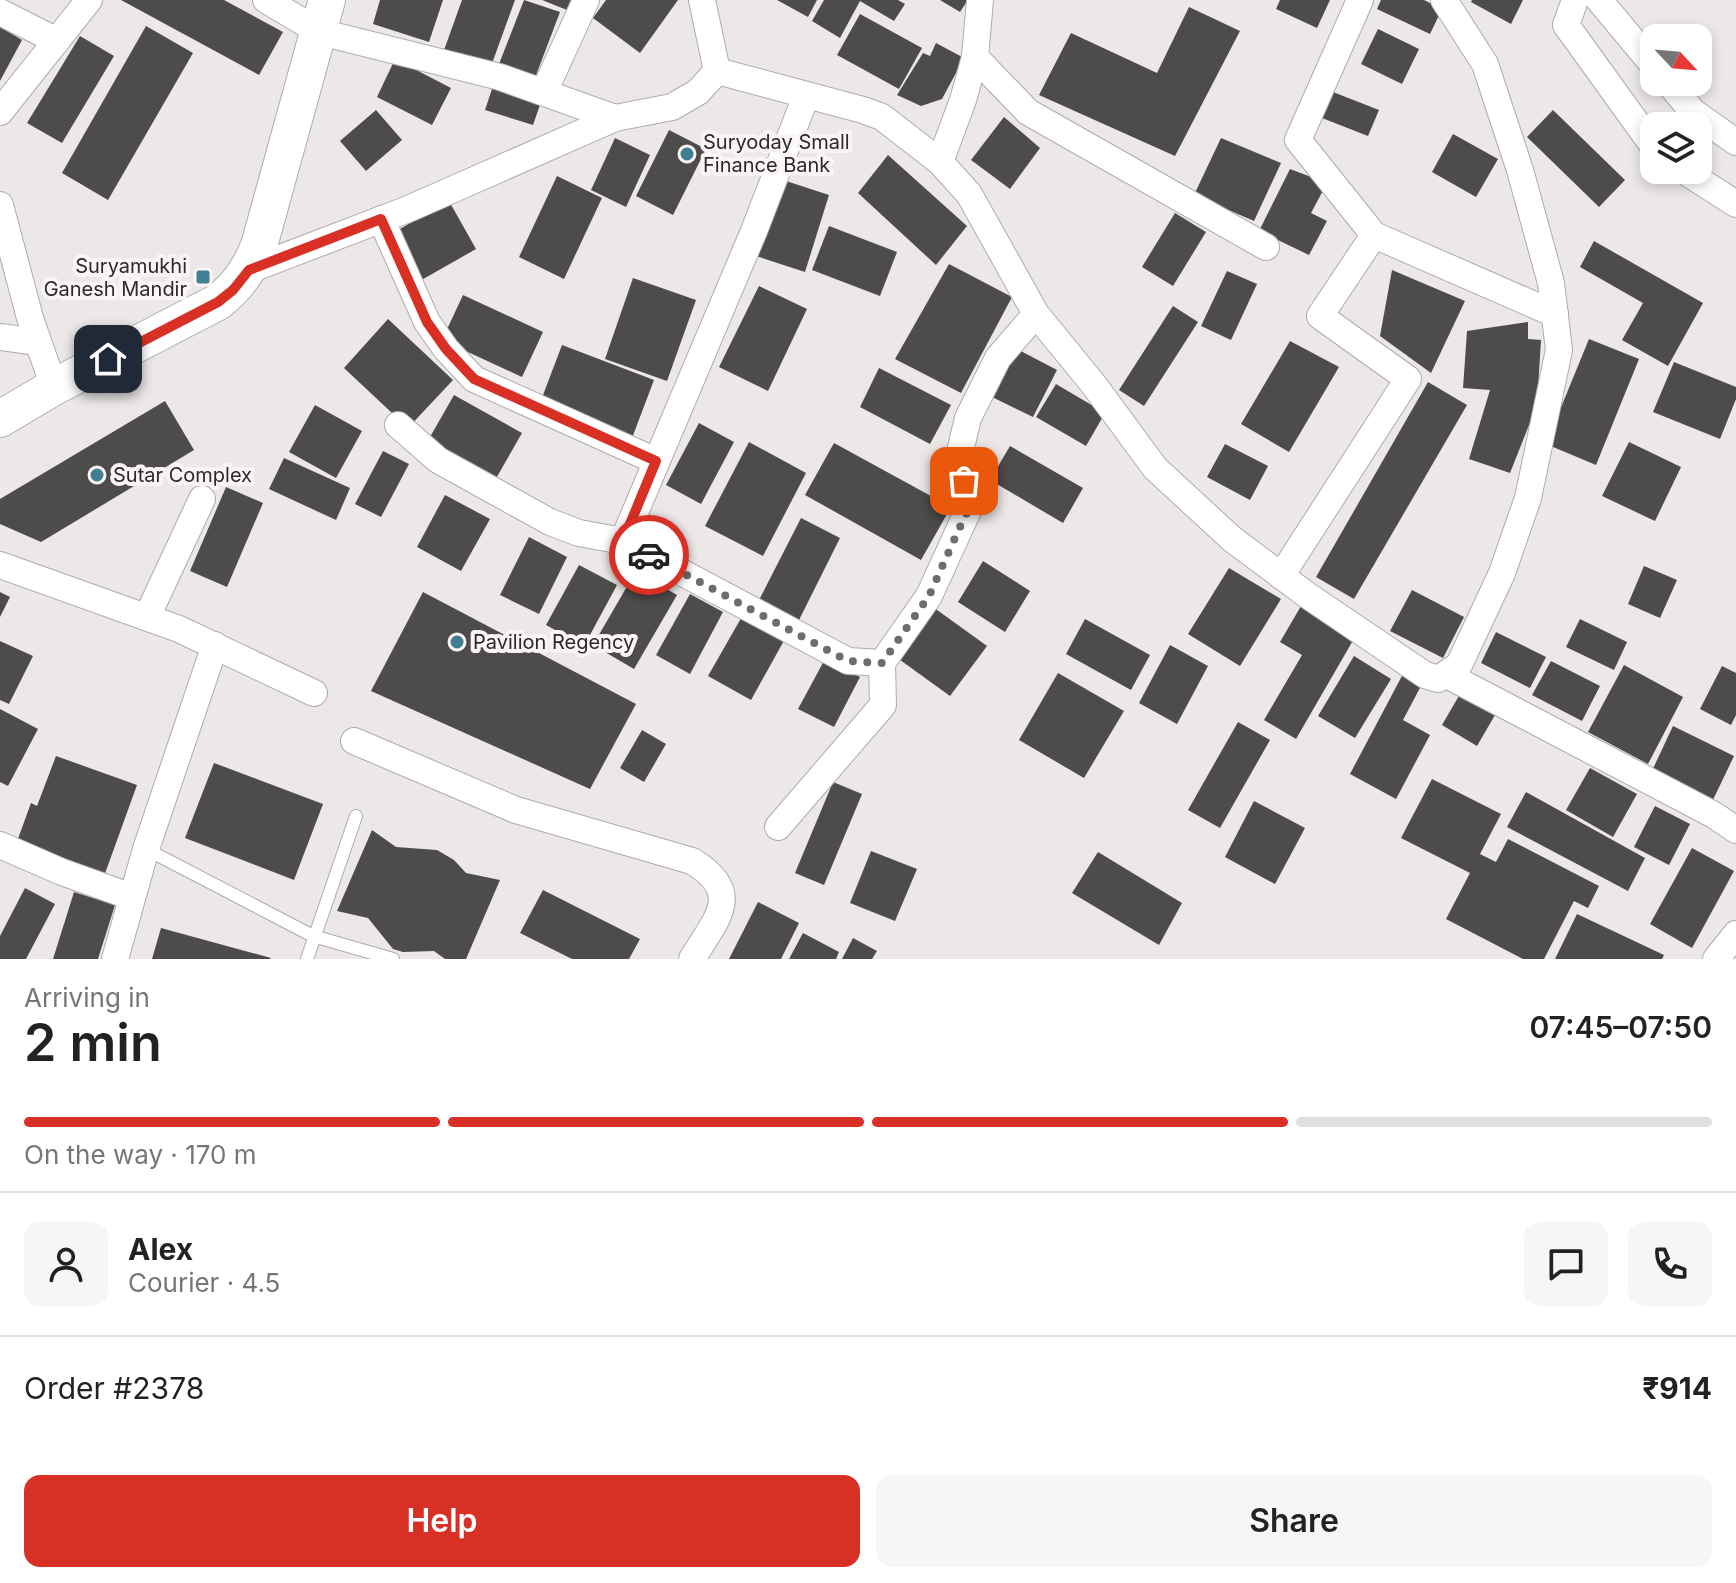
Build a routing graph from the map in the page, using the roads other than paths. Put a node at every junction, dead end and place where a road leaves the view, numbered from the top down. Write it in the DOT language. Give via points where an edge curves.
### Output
graph roads {
  1 [pos="89,0"];
  2 [pos="266,0"];
  3 [pos="586,0"];
  4 [pos="702,0"];
  5 [pos="980,0"];
  6 [pos="1360,0"];
  7 [pos="1444,0"];
  8 [pos="1575,0"];
  9 [pos="1599,0"];
  10 [pos="0,12"];
  11 [pos="323,16"];
  12 [pos="57,41"];
  13 [pos="1640,49"];
  14 [pos="975,57"];
  15 [pos="717,71"];
  16 [pos="544,92"];
  17 [pos="806,96"];
  18 [pos="1680,96"];
  19 [pos="0,112"];
  20 [pos="615,118"];
  21 [pos="1640,128"];
  22 [pos="1736,142"];
  23 [pos="940,162"];
  24 [pos="1705,184"];
  25 [pos="1736,204"];
  26 [pos="0,205"];
  27 [pos="381,219"];
  28 [pos="1374,235"];
  29 [pos="1266,247"];
  30 [pos="249,270"];
  31 [pos="1036,314"];
  32 [pos="1555,314"];
  33 [pos="0,337"];
  34 [pos="38,342"];
  35 [pos="54,387"];
  36 [pos="0,419"];
  37 [pos="398,425"];
  38 [pos="656,461"];
  39 [pos="202,499"];
  40 [pos="623,541"];
  41 [pos="0,565"];
  42 [pos="1281,576"];
  43 [pos="147,617"];
  44 [pos="215,645"];
  45 [pos="882,663"];
  46 [pos="1447,675"];
  47 [pos="314,693"];
  48 [pos="354,741"];
  49 [pos="356,816"];
  50 [pos="778,827"];
  51 [pos="1736,830"];
  52 [pos="0,845"];
  53 [pos="146,849"];
  54 [pos="132,897"];
  55 [pos="1736,934"];
  56 [pos="313,936"];
  57 [pos="115,959"];
  58 [pos="307,959"];
  59 [pos="393,959"];
  60 [pos="692,959"];
  61 [pos="1716,959"];
  1 -- 12 [label="street"];
  2 -- 11 [label="street"];
  3 -- 16 [label="street"];
  4 -- 15 [label="street"];
  5 -- 14 [label="street"];
  6 -- 28 [label="street" via="1298,140"];
  7 -- 32 [label="street" via="1485,64 1533,211"];
  8 -- 21 [label="street" via="1566,25"];
  9 -- 13 [label="street"];
  10 -- 12 [label="street"];
  11 -- 16 [label="street"];
  11 -- 30 [label="main road"];
  12 -- 19 [label="street"];
  14 -- 23 [label="street"];
  14 -- 29 [label="street" via="1028,112"];
  15 -- 17 [label="street"];
  15 -- 20 [label="street" via="698,92 672,107"];
  16 -- 20 [label="street"];
  17 -- 23 [label="street" via="882,117"];
  17 -- 38 [label="street"];
  18 -- 22 [label="street"];
  20 -- 27 [label="street"];
  23 -- 31 [label="street" via="969,194"];
  24 -- 25 [label="street"];
  26 -- 34 [label="street"];
  27 -- 30 [label="street"];
  27 -- 38 [label="street" via="427,322 474,379"];
  28 -- 32 [label="street"];
  28 -- 42 [label="street" via="1320,316 1408,379"];
  30 -- 35 [label="main road" via="218,302"];
  31 -- 42 [label="street" via="1155,468"];
  31 -- 45 [label="street" via="998,358 968,418 959,456 970,506 929,596"];
  32 -- 46 [label="street" via="1559,350 1528,498 1502,573 1459,665"];
  33 -- 34 [label="street"];
  34 -- 35 [label="street"];
  35 -- 36 [label="main road"];
  37 -- 40 [label="street" via="438,460 550,522"];
  38 -- 40 [label="street"];
  39 -- 43 [label="street"];
  40 -- 45 [label="street" via="848,661"];
  41 -- 43 [label="street"];
  42 -- 46 [label="street" via="1425,675"];
  43 -- 44 [label="street"];
  44 -- 47 [label="street"];
  44 -- 53 [label="street"];
  45 -- 50 [label="street" via="883,705"];
  46 -- 51 [label="street"];
  48 -- 60 [label="street" via="516,810 692,861 713,874 721,891 721,911"];
  49 -- 56 [label="lane"];
  52 -- 54 [label="street"];
  53 -- 54 [label="street"];
  53 -- 56 [label="lane"];
  54 -- 57 [label="street"];
  55 -- 61 [label="street"];
  56 -- 58 [label="lane"];
  56 -- 59 [label="lane"];
}
